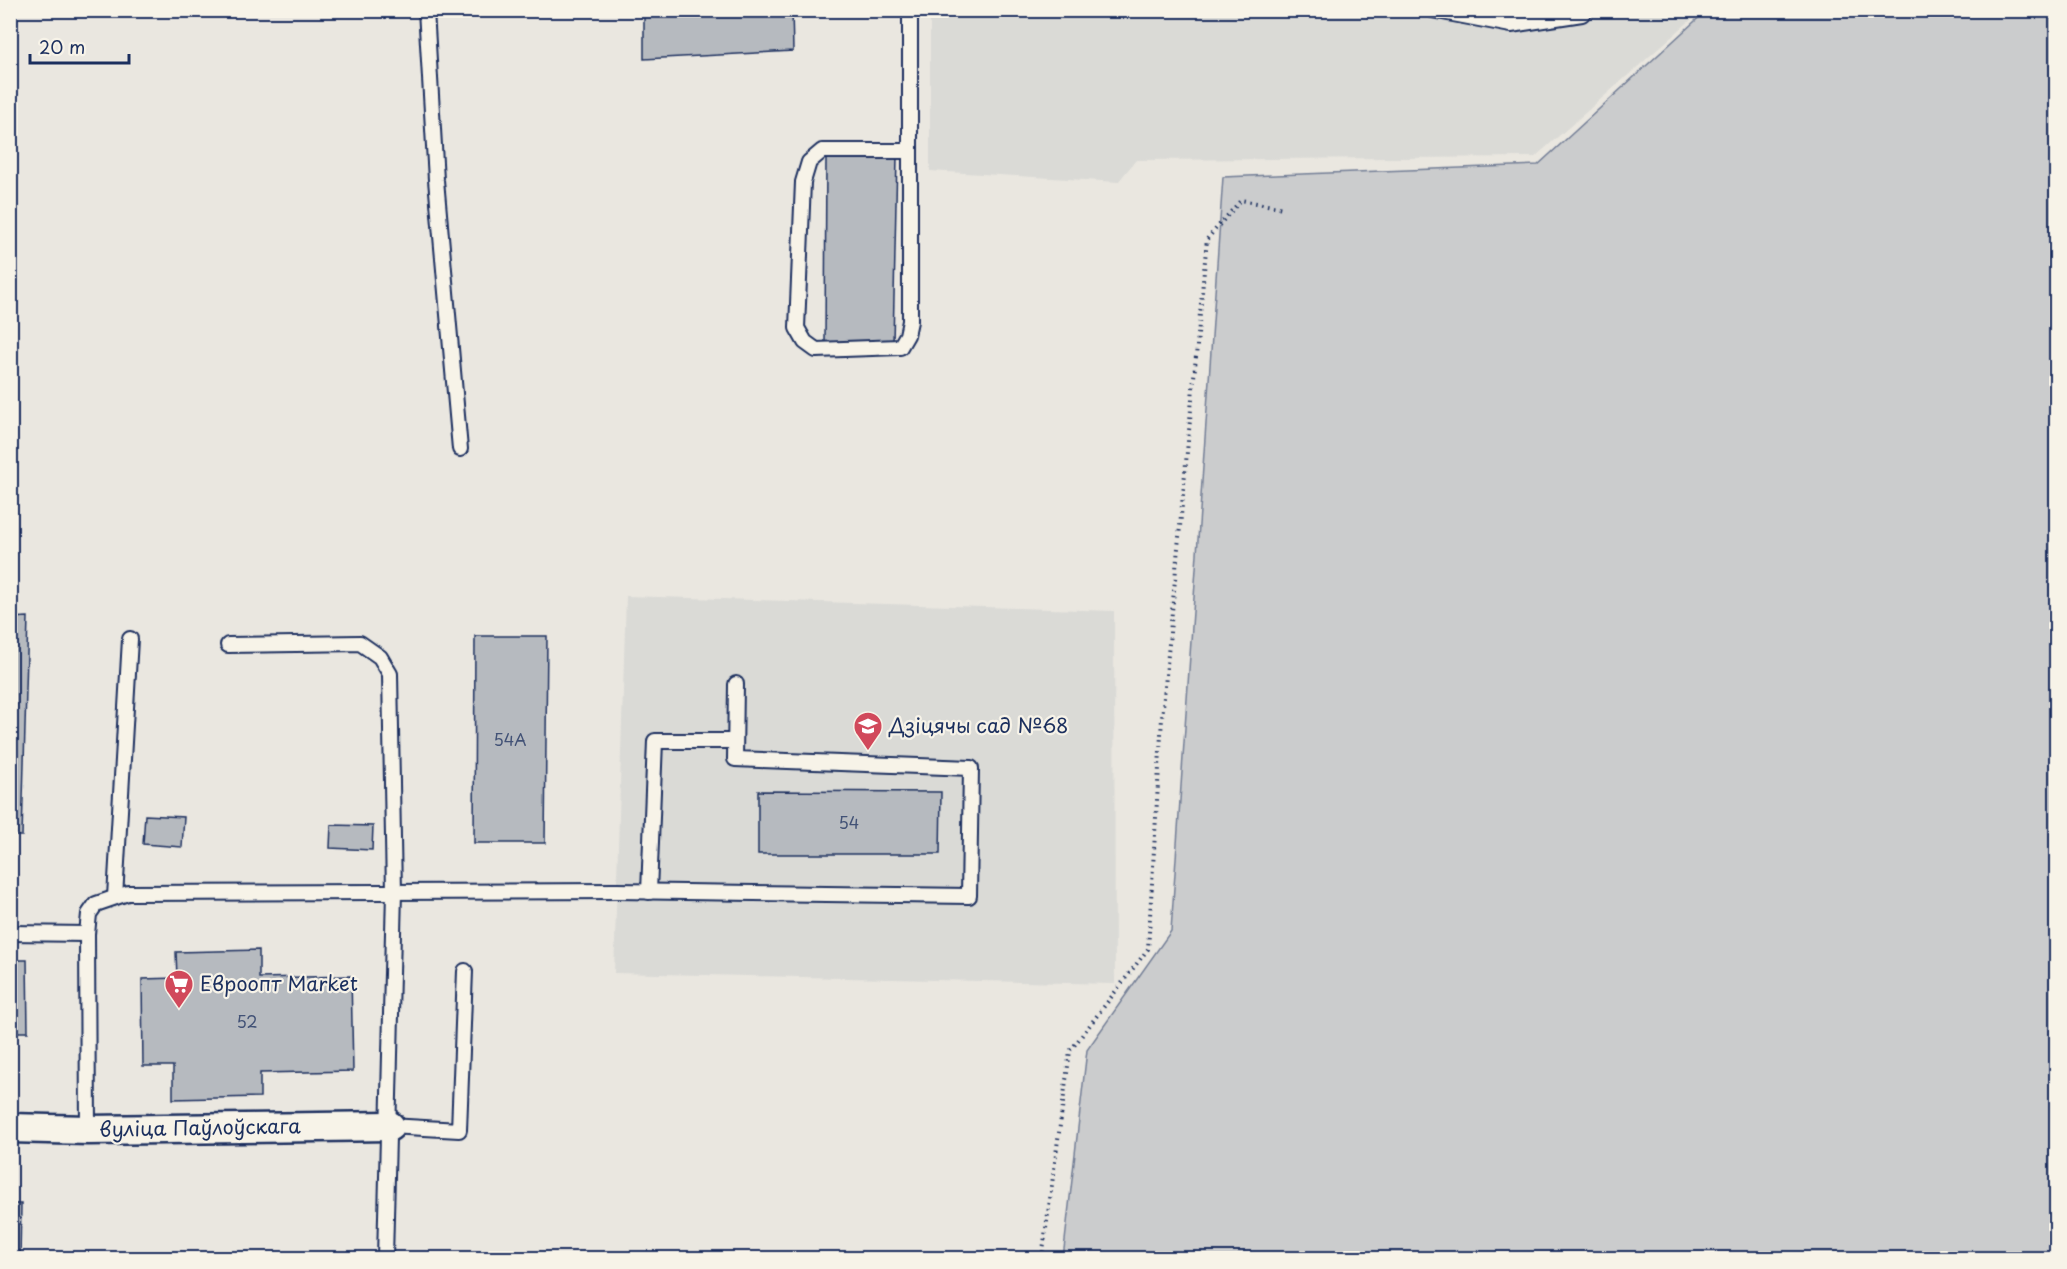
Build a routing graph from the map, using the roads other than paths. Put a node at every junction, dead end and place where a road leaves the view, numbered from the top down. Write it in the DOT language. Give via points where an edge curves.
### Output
graph roads {
  1 [pos="426,10"];
  2 [pos="910,10"];
  3 [pos="1432,10"];
  4 [pos="1586,10"];
  5 [pos="910,151"];
  6 [pos="460,449"];
  7 [pos="130,639"];
  8 [pos="228,645"];
  9 [pos="736,684"];
  10 [pos="735,741"];
  11 [pos="394,892"];
  12 [pos="649,892"];
  13 [pos="115,897"];
  14 [pos="10,933"];
  15 [pos="87,934"];
  16 [pos="465,971"];
  17 [pos="390,1126"];
  18 [pos="10,1128"];
  19 [pos="88,1130"];
  20 [pos="385,1258"];
  1 -- 6 [label="lane" via="436,180"];
  2 -- 5 [label="lane"];
  3 -- 4 [label="lane" via="1511,24 1582,14"];
  5 -- 5 [label="lane" via="907,335 900,346 816,350 805,342 797,328 803,182 809,162 822,151"];
  7 -- 13 [label="lane"];
  8 -- 11 [label="lane" via="360,643 380,657 390,674"];
  9 -- 10 [label="lane"];
  10 -- 12 [label="lane" via="655,741"];
  10 -- 12 [label="lane" via="735,759 970,768 969,896"];
  11 -- 12 [label="lane"];
  11 -- 13 [label="lane" via="128,893"];
  11 -- 17 [label="lane"];
  13 -- 15 [label="lane" via="96,904 89,914"];
  14 -- 15 [label="lane"];
  15 -- 19 [label="lane"];
  16 -- 17 [label="lane" via="459,1130"];
  17 -- 19 [label="street, вуліца Паўлоўскага"];
  17 -- 20 [label="lane"];
  18 -- 19 [label="street, вуліца Паўлоўскага"];
}
